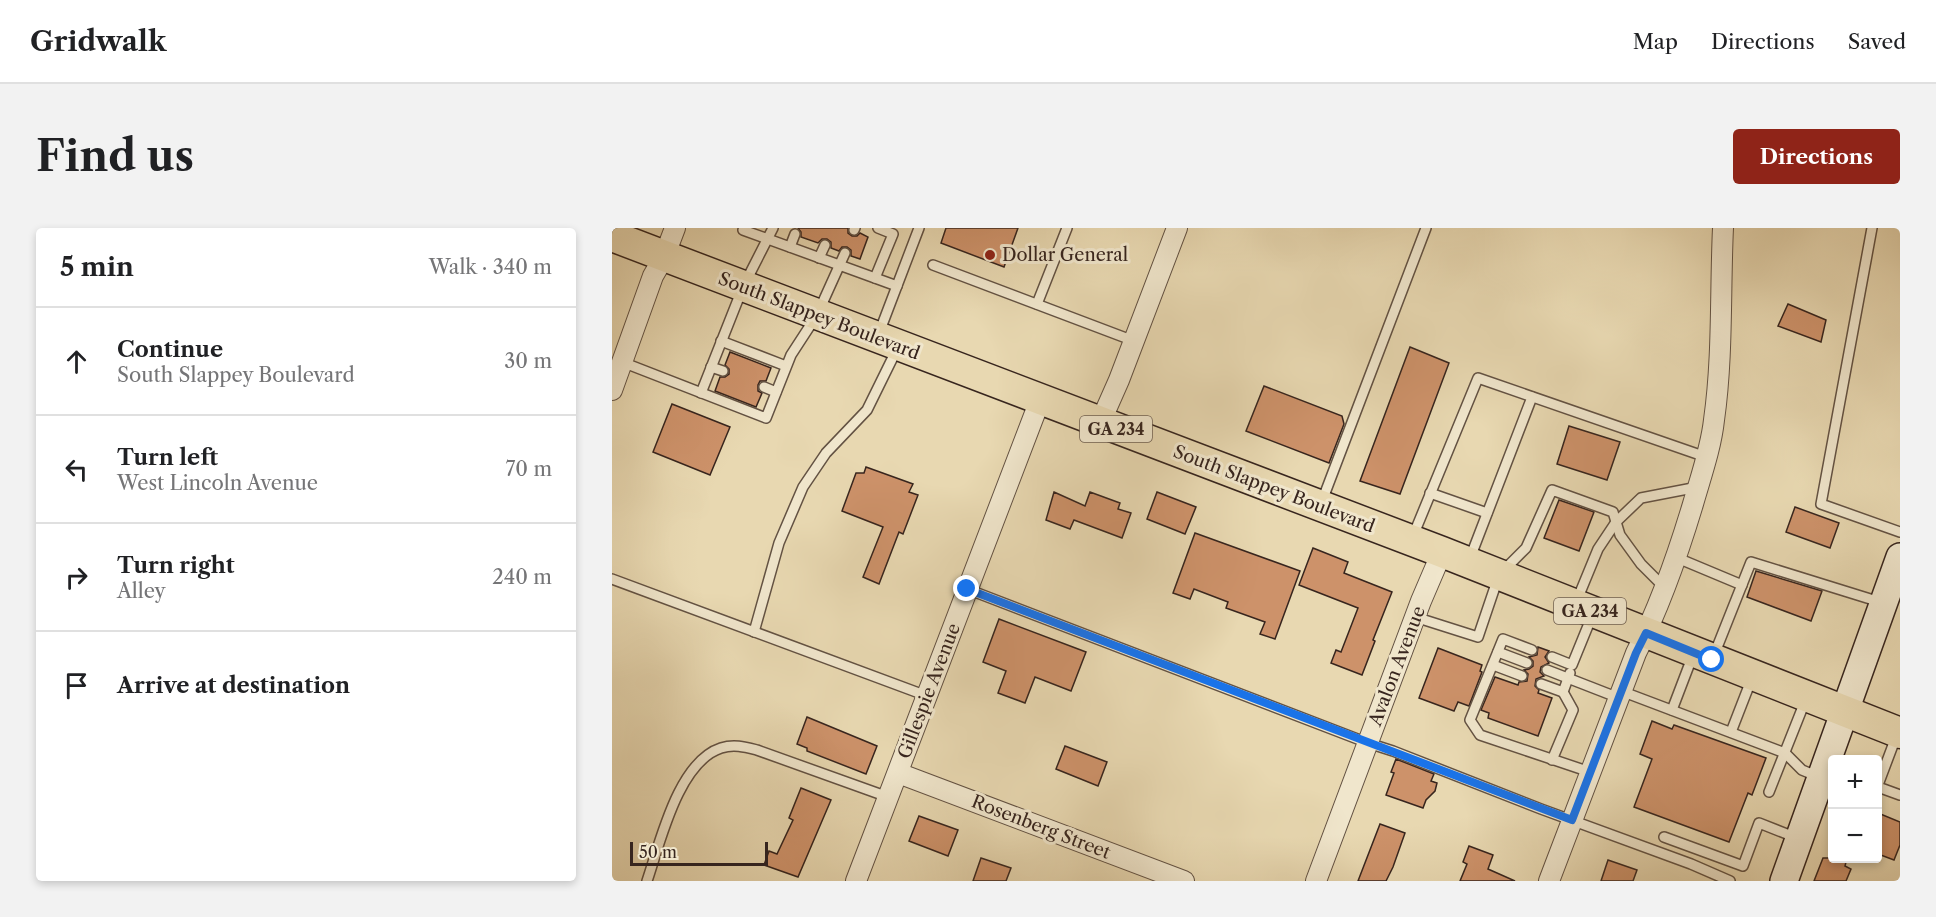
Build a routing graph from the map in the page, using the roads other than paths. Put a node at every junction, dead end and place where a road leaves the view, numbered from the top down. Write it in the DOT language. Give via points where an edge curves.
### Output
graph roads {
  1 [pos="675,228"];
  2 [pos="744,228"];
  3 [pos="773,228"];
  4 [pos="878,228"];
  5 [pos="920,228"];
  6 [pos="1067,228"];
  7 [pos="1177,228"];
  8 [pos="1425,228"];
  9 [pos="1723,228"];
  10 [pos="1872,228"];
  11 [pos="894,231"];
  12 [pos="795,234"];
  13 [pos="612,236"];
  14 [pos="768,239"];
  15 [pos="825,245"];
  16 [pos="790,247"];
  17 [pos="845,253"];
  18 [pos="664,257"];
  19 [pos="819,258"];
  20 [pos="840,265"];
  21 [pos="933,265"];
  22 [pos="875,278"];
  23 [pos="897,286"];
  24 [pos="743,287"];
  25 [pos="1037,304"];
  26 [pos="817,315"];
  27 [pos="721,341"];
  28 [pos="1134,341"];
  29 [pos="888,342"];
  30 [pos="622,362"];
  31 [pos="786,366"];
  32 [pos="711,367"];
  33 [pos="723,371"];
  34 [pos="764,387"];
  35 [pos="612,390"];
  36 [pos="776,392"];
  37 [pos="701,393"];
  38 [pos="1532,397"];
  39 [pos="1040,400"];
  40 [pos="1100,423"];
  41 [pos="1706,457"];
  42 [pos="1698,487"];
  43 [pos="1430,494"];
  44 [pos="1320,506"];
  45 [pos="1487,513"];
  46 [pos="1616,522"];
  47 [pos="1900,532"];
  48 [pos="1411,541"];
  49 [pos="1675,557"];
  50 [pos="1900,557"];
  51 [pos="1455,558"];
  52 [pos="1499,575"];
  53 [pos="612,579"];
  54 [pos="1742,585"];
  55 [pos="1664,587"];
  56 [pos="967,589"];
  57 [pos="1884,603"];
  58 [pos="1584,609"];
  59 [pos="1415,617"];
  60 [pos="754,632"];
  61 [pos="1646,633"];
  62 [pos="1532,650"];
  63 [pos="1498,652"];
  64 [pos="1703,656"];
  65 [pos="1552,657"];
  66 [pos="1527,663"];
  67 [pos="1493,665"];
  68 [pos="1572,665"];
  69 [pos="1546,670"];
  70 [pos="1522,676"];
  71 [pos="1753,676"];
  72 [pos="1568,678"];
  73 [pos="1541,684"];
  74 [pos="1563,692"];
  75 [pos="1620,694"];
  76 [pos="927,696"];
  77 [pos="1807,697"];
  78 [pos="1672,710"];
  79 [pos="1845,712"];
  80 [pos="1731,732"];
  81 [pos="1899,733"];
  82 [pos="1368,743"];
  83 [pos="1785,753"];
  84 [pos="1552,760"];
  85 [pos="1590,772"];
  86 [pos="898,773"];
  87 [pos="1882,776"];
  88 [pos="1827,779"];
  89 [pos="1882,788"];
  90 [pos="1769,792"];
  91 [pos="1900,795"];
  92 [pos="888,797"];
  93 [pos="1572,820"];
  94 [pos="1664,837"];
  95 [pos="1799,838"];
  96 [pos="647,881"];
  97 [pos="856,881"];
  98 [pos="1184,881"];
  99 [pos="1316,881"];
  100 [pos="1549,881"];
  101 [pos="1730,881"];
  102 [pos="1784,881"];
  1 -- 18 [label="street"];
  2 -- 14 [label="lane"];
  3 -- 14 [label="lane"];
  4 -- 11 [label="lane"];
  5 -- 23 [label="lane"];
  6 -- 25 [label="lane"];
  7 -- 28 [label="street"];
  8 -- 44 [label="lane"];
  9 -- 41 [label="street" via="1714,420"];
  10 -- 47 [label="lane" via="1821,504"];
  11 -- 22 [label="lane"];
  12 -- 16 [label="lane"];
  13 -- 18 [label="main road, South Slappey Boulevard / GA 234"];
  14 -- 16 [label="lane"];
  14 -- 24 [label="lane"];
  15 -- 19 [label="lane"];
  16 -- 19 [label="lane"];
  17 -- 20 [label="lane"];
  18 -- 24 [label="main road, South Slappey Boulevard / GA 234"];
  18 -- 30 [label="street" via="653,276"];
  19 -- 20 [label="lane"];
  20 -- 22 [label="lane"];
  20 -- 26 [label="lane"];
  21 -- 25 [label="lane"];
  22 -- 23 [label="lane"];
  23 -- 29 [label="lane"];
  24 -- 26 [label="main road, South Slappey Boulevard / GA 234"];
  24 -- 27 [label="lane"];
  25 -- 28 [label="lane"];
  26 -- 29 [label="main road, South Slappey Boulevard / GA 234"];
  26 -- 31 [label="lane"];
  27 -- 31 [label="lane"];
  27 -- 32 [label="lane"];
  28 -- 40 [label="street"];
  29 -- 39 [label="main road, South Slappey Boulevard / GA 234"];
  29 -- 60 [label="lane" via="890,367 867,411 826,453 803,488 779,543"];
  30 -- 35 [label="street"];
  30 -- 37 [label="lane"];
  31 -- 36 [label="lane"];
  32 -- 33 [label="lane"];
  32 -- 37 [label="lane"];
  34 -- 36 [label="lane"];
  36 -- 37 [label="lane" via="766,418"];
  38 -- 41 [label="lane"];
  38 -- 43 [label="lane" via="1478,378"];
  38 -- 45 [label="lane"];
  39 -- 40 [label="main road, South Slappey Boulevard / GA 234"];
  39 -- 56 [label="street, Gillespie Avenue"];
  40 -- 44 [label="main road, South Slappey Boulevard / GA 234"];
  41 -- 42 [label="street"];
  42 -- 46 [label="lane" via="1641,498"];
  42 -- 49 [label="street"];
  43 -- 45 [label="lane"];
  43 -- 48 [label="lane"];
  44 -- 48 [label="main road, South Slappey Boulevard / GA 234"];
  45 -- 51 [label="lane"];
  46 -- 52 [label="lane" via="1613,512 1552,490 1526,548"];
  46 -- 55 [label="lane" via="1620,535 1641,564"];
  46 -- 58 [label="lane" via="1598,549"];
  48 -- 51 [label="main road, South Slappey Boulevard / GA 234"];
  49 -- 54 [label="lane"];
  49 -- 55 [label="street"];
  50 -- 57 [label="street"];
  51 -- 52 [label="main road, South Slappey Boulevard / GA 234"];
  51 -- 59 [label="street, Avalon Avenue"];
  52 -- 58 [label="main road, South Slappey Boulevard / GA 234"];
  52 -- 59 [label="lane" via="1478,638"];
  53 -- 60 [label="lane"];
  54 -- 57 [label="lane" via="1751,562"];
  54 -- 64 [label="lane"];
  55 -- 61 [label="street"];
  56 -- 76 [label="street, Gillespie Avenue"];
  56 -- 82 [label="lane"];
  57 -- 79 [label="street"];
  58 -- 61 [label="main road, South Slappey Boulevard / GA 234"];
  58 -- 68 [label="lane"];
  59 -- 82 [label="street, Avalon Avenue"];
  60 -- 76 [label="lane"];
  61 -- 64 [label="main road, South Slappey Boulevard / GA 234"];
  61 -- 75 [label="street"];
  62 -- 63 [label="lane" via="1503,639"];
  63 -- 66 [label="lane"];
  63 -- 67 [label="lane"];
  64 -- 71 [label="main road, South Slappey Boulevard / GA 234"];
  64 -- 78 [label="lane"];
  65 -- 68 [label="lane"];
  67 -- 70 [label="lane"];
  67 -- 84 [label="lane" via="1470,720 1480,735"];
  68 -- 72 [label="lane"];
  69 -- 72 [label="lane"];
  71 -- 77 [label="main road, South Slappey Boulevard / GA 234"];
  71 -- 80 [label="lane"];
  72 -- 74 [label="lane"];
  72 -- 75 [label="lane"];
  73 -- 74 [label="lane"];
  74 -- 84 [label="lane" via="1572,710"];
  75 -- 78 [label="lane"];
  75 -- 85 [label="street"];
  76 -- 86 [label="street, Gillespie Avenue"];
  77 -- 79 [label="main road, South Slappey Boulevard / GA 234"];
  77 -- 83 [label="lane"];
  78 -- 80 [label="lane"];
  79 -- 81 [label="main road, South Slappey Boulevard / GA 234"];
  79 -- 88 [label="street"];
  80 -- 83 [label="lane"];
  81 -- 87 [label="lane"];
  82 -- 93 [label="lane"];
  82 -- 99 [label="street, Avalon Avenue"];
  83 -- 88 [label="lane" via="1802,770"];
  83 -- 90 [label="lane"];
  84 -- 85 [label="lane"];
  85 -- 93 [label="street"];
  86 -- 92 [label="street, Gillespie Avenue"];
  86 -- 98 [label="street, Rosenberg Street"];
  88 -- 95 [label="street"];
  89 -- 91 [label="lane"];
  92 -- 96 [label="lane" via="757,750 720,748 705,756 681,788 664,824"];
  92 -- 97 [label="street, Gillespie Avenue"];
  93 -- 100 [label="street"];
  93 -- 101 [label="lane"];
  94 -- 95 [label="lane" via="1743,866 1759,823"];
  95 -- 102 [label="street"];
}
